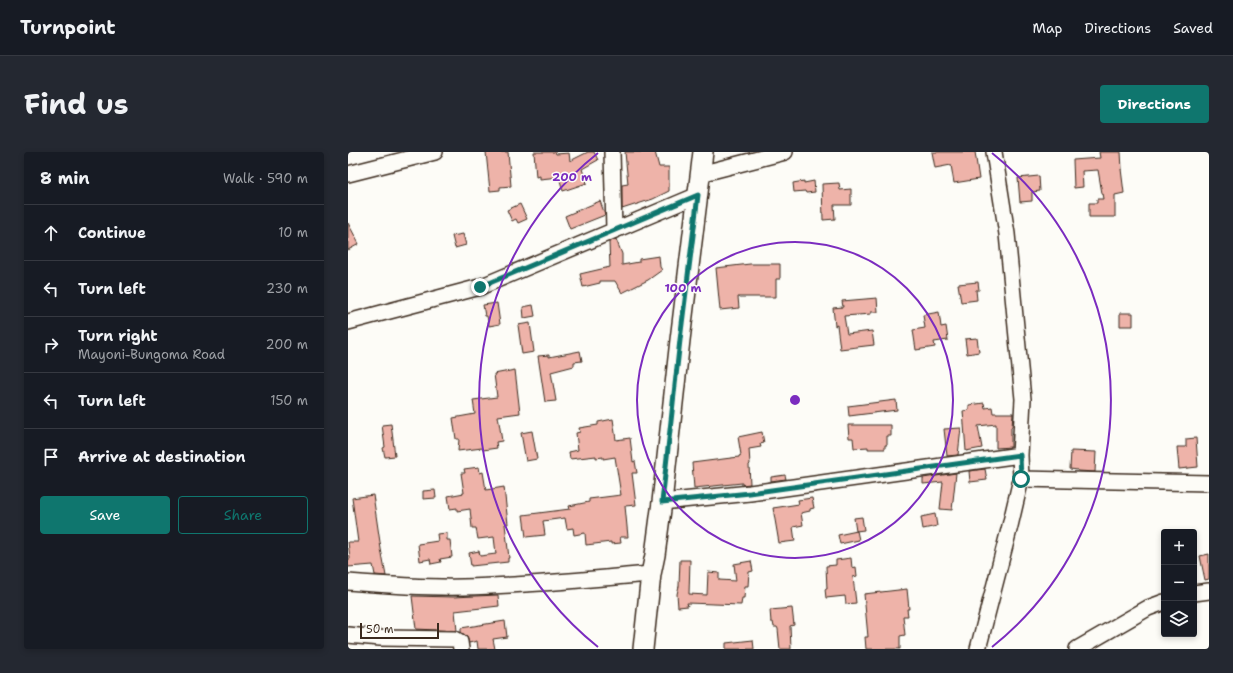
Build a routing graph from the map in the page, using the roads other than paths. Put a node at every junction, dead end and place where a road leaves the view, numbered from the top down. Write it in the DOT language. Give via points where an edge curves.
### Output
graph roads {
  1 [pos="435,152"];
  2 [pos="612,152"];
  3 [pos="703,152"];
  4 [pos="785,152"];
  5 [pos="994,152"];
  6 [pos="348,174"];
  7 [pos="700,174"];
  8 [pos="698,195"];
  9 [pos="614,230"];
  10 [pos="348,322"];
  11 [pos="1020,455"];
  12 [pos="1021,479"];
  13 [pos="1209,483"];
  14 [pos="662,502"];
  15 [pos="652,574"];
  16 [pos="348,582"];
  17 [pos="1209,591"];
  18 [pos="1197,593"];
  19 [pos="1161,603"];
  20 [pos="348,635"];
  21 [pos="461,649"];
  22 [pos="643,649"];
  23 [pos="978,649"];
  24 [pos="1077,649"];
  1 -- 6 [label="street"];
  2 -- 9 [label="street"];
  3 -- 7 [label="main road"];
  4 -- 7 [label="street"];
  5 -- 11 [label="street" via="1007,234 1022,399"];
  7 -- 8 [label="main road"];
  8 -- 9 [label="street"];
  8 -- 14 [label="main road"];
  9 -- 10 [label="street" via="480,287"];
  11 -- 12 [label="street"];
  11 -- 14 [label="street" via="750,493"];
  12 -- 13 [label="street"];
  12 -- 23 [label="street"];
  14 -- 15 [label="main road"];
  15 -- 16 [label="street" via="463,588"];
  15 -- 22 [label="main road"];
  17 -- 18 [label="street"];
  19 -- 24 [label="street"];
  20 -- 21 [label="street" via="455,639 460,642"];
}
